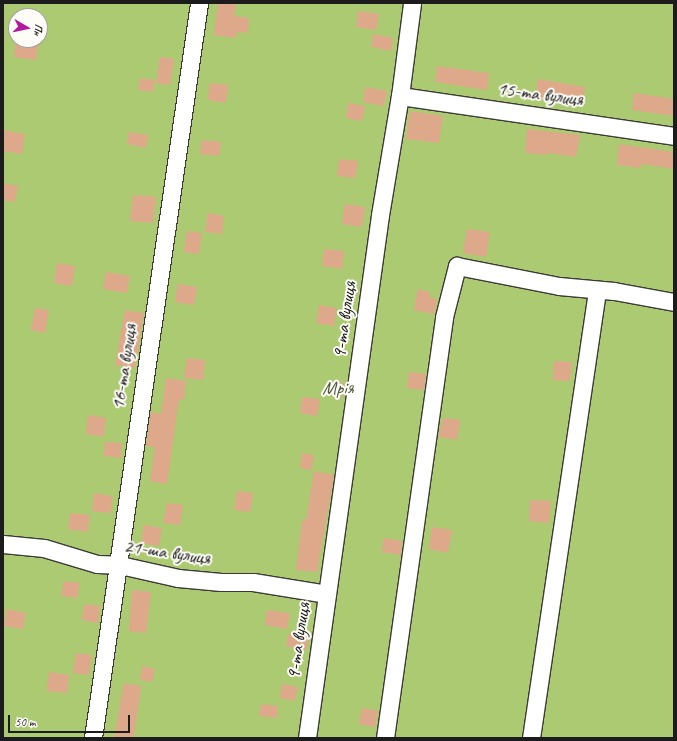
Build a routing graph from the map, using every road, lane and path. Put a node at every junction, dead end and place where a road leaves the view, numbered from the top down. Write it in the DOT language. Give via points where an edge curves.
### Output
graph roads {
  1 [pos="199,3"];
  2 [pos="412,3"];
  3 [pos="400,96"];
  4 [pos="674,136"];
  5 [pos="596,290"];
  6 [pos="674,302"];
  7 [pos="3,544"];
  8 [pos="120,565"];
  9 [pos="327,594"];
  10 [pos="93,738"];
  11 [pos="307,738"];
  12 [pos="385,738"];
  13 [pos="531,738"];
  1 -- 8 [label="street, 16-та вулиця"];
  2 -- 3 [label="street, 9-та вулиця"];
  3 -- 4 [label="street, 15-та вулиця"];
  3 -- 9 [label="street, 9-та вулиця" via="380,214"];
  5 -- 6 [label="street"];
  5 -- 12 [label="street" via="559,286 458,266 444,317"];
  5 -- 13 [label="street"];
  7 -- 8 [label="street, 21-ша вулиця" via="44,548 97,564"];
  8 -- 9 [label="street, 21-ша вулиця" via="178,578 214,582 253,582"];
  8 -- 10 [label="street, 16-та вулиця"];
  9 -- 11 [label="street, 9-та вулиця"];
}
